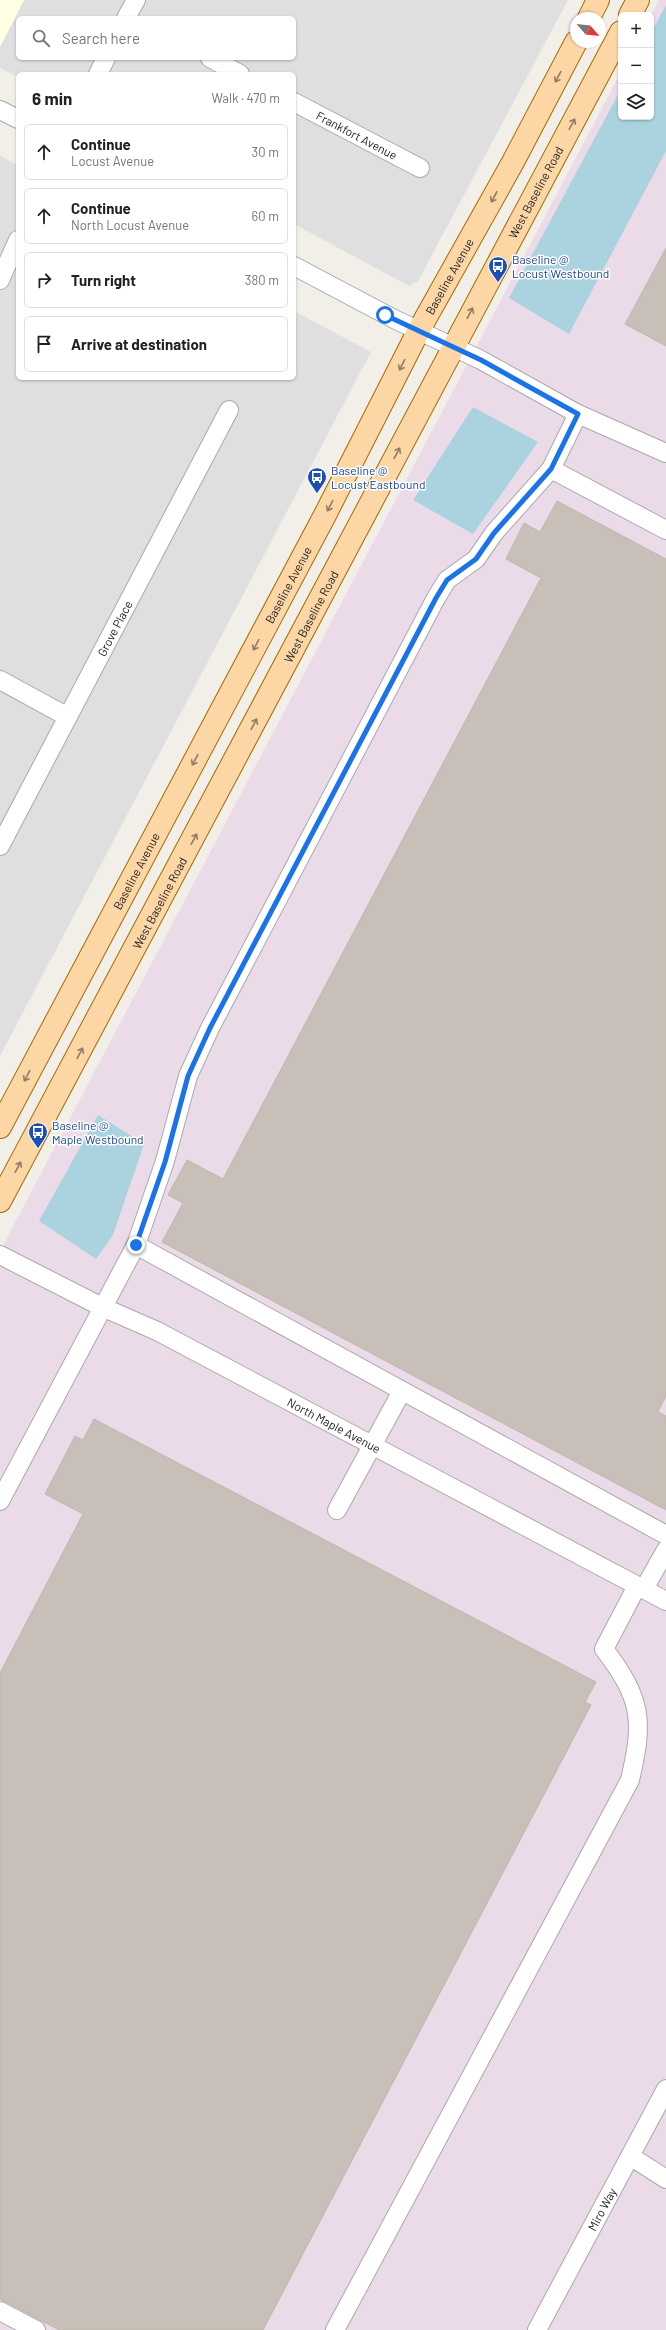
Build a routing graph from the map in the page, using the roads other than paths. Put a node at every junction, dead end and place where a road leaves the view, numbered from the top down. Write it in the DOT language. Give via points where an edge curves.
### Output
graph roads {
  1 [pos="598,0"];
  2 [pos="638,0"];
  3 [pos="592,12"];
  4 [pos="632,12"];
  5 [pos="618,38"];
  6 [pos="573,48"];
  7 [pos="105,60"];
  8 [pos="214,60"];
  9 [pos="99,72"];
  10 [pos="236,72"];
  11 [pos="296,103"];
  12 [pos="0,110"];
  13 [pos="16,118"];
  14 [pos="420,168"];
  15 [pos="16,244"];
  16 [pos="296,267"];
  17 [pos="0,280"];
  18 [pos="420,330"];
  19 [pos="452,347"];
  20 [pos="229,410"];
  21 [pos="578,414"];
  22 [pos="666,453"];
  23 [pos="551,469"];
  24 [pos="666,530"];
  25 [pos="0,680"];
  26 [pos="68,717"];
  27 [pos="0,846"];
  28 [pos="0,1127"];
  29 [pos="0,1201"];
  30 [pos="136,1245"];
  31 [pos="0,1255"];
  32 [pos="102,1307"];
  33 [pos="402,1391"];
  34 [pos="372,1445"];
  35 [pos="0,1501"];
  36 [pos="337,1510"];
  37 [pos="666,1535"];
  38 [pos="666,1550"];
  39 [pos="641,1587"];
  40 [pos="666,1601"];
  41 [pos="666,2089"];
  42 [pos="630,2156"];
  43 [pos="666,2179"];
  44 [pos="0,2312"];
  45 [pos="36,2330"];
  46 [pos="335,2330"];
  47 [pos="537,2330"];
  1 -- 3 [label="main road"];
  2 -- 4 [label="main road"];
  19 -- 5 [label="main road, West Baseline Road, one-way"];
  6 -- 18 [label="main road, Baseline Avenue, one-way"];
  7 -- 9 [label="street"];
  8 -- 10 [label="street"];
  11 -- 14 [label="street, Frankfort Avenue"];
  12 -- 13 [label="street"];
  15 -- 17 [label="street"];
  16 -- 18 [label="street"];
  18 -- 19 [label="street"];
  18 -- 28 [label="main road, Baseline Avenue, one-way" via="325,515"];
  19 -- 21 [label="street" via="481,360"];
  29 -- 19 [label="main road, West Baseline Road, one-way" via="163,898"];
  20 -- 26 [label="street, Grove Place"];
  21 -- 22 [label="street"];
  21 -- 23 [label="street"];
  23 -- 24 [label="street"];
  23 -- 30 [label="street" via="494,533 476,559 447,580 436,598 210,1028 188,1076 165,1162"];
  25 -- 26 [label="street"];
  26 -- 27 [label="street, Grove Place"];
  30 -- 32 [label="street"];
  30 -- 33 [label="street"];
  31 -- 32 [label="street, North Maple Avenue"];
  32 -- 34 [label="street, North Maple Avenue" via="157,1331"];
  32 -- 35 [label="street"];
  33 -- 34 [label="street"];
  33 -- 37 [label="street"];
  34 -- 36 [label="street"];
  34 -- 39 [label="street, North Maple Avenue"];
  38 -- 39 [label="street"];
  39 -- 40 [label="street, North Maple Avenue"];
  39 -- 46 [label="street" via="604,1649 629,1686 636,1703 638,1746 630,1780"];
  41 -- 42 [label="street, Miro Way"];
  42 -- 43 [label="street"];
  42 -- 47 [label="street, Miro Way"];
  44 -- 45 [label="street"];
}
